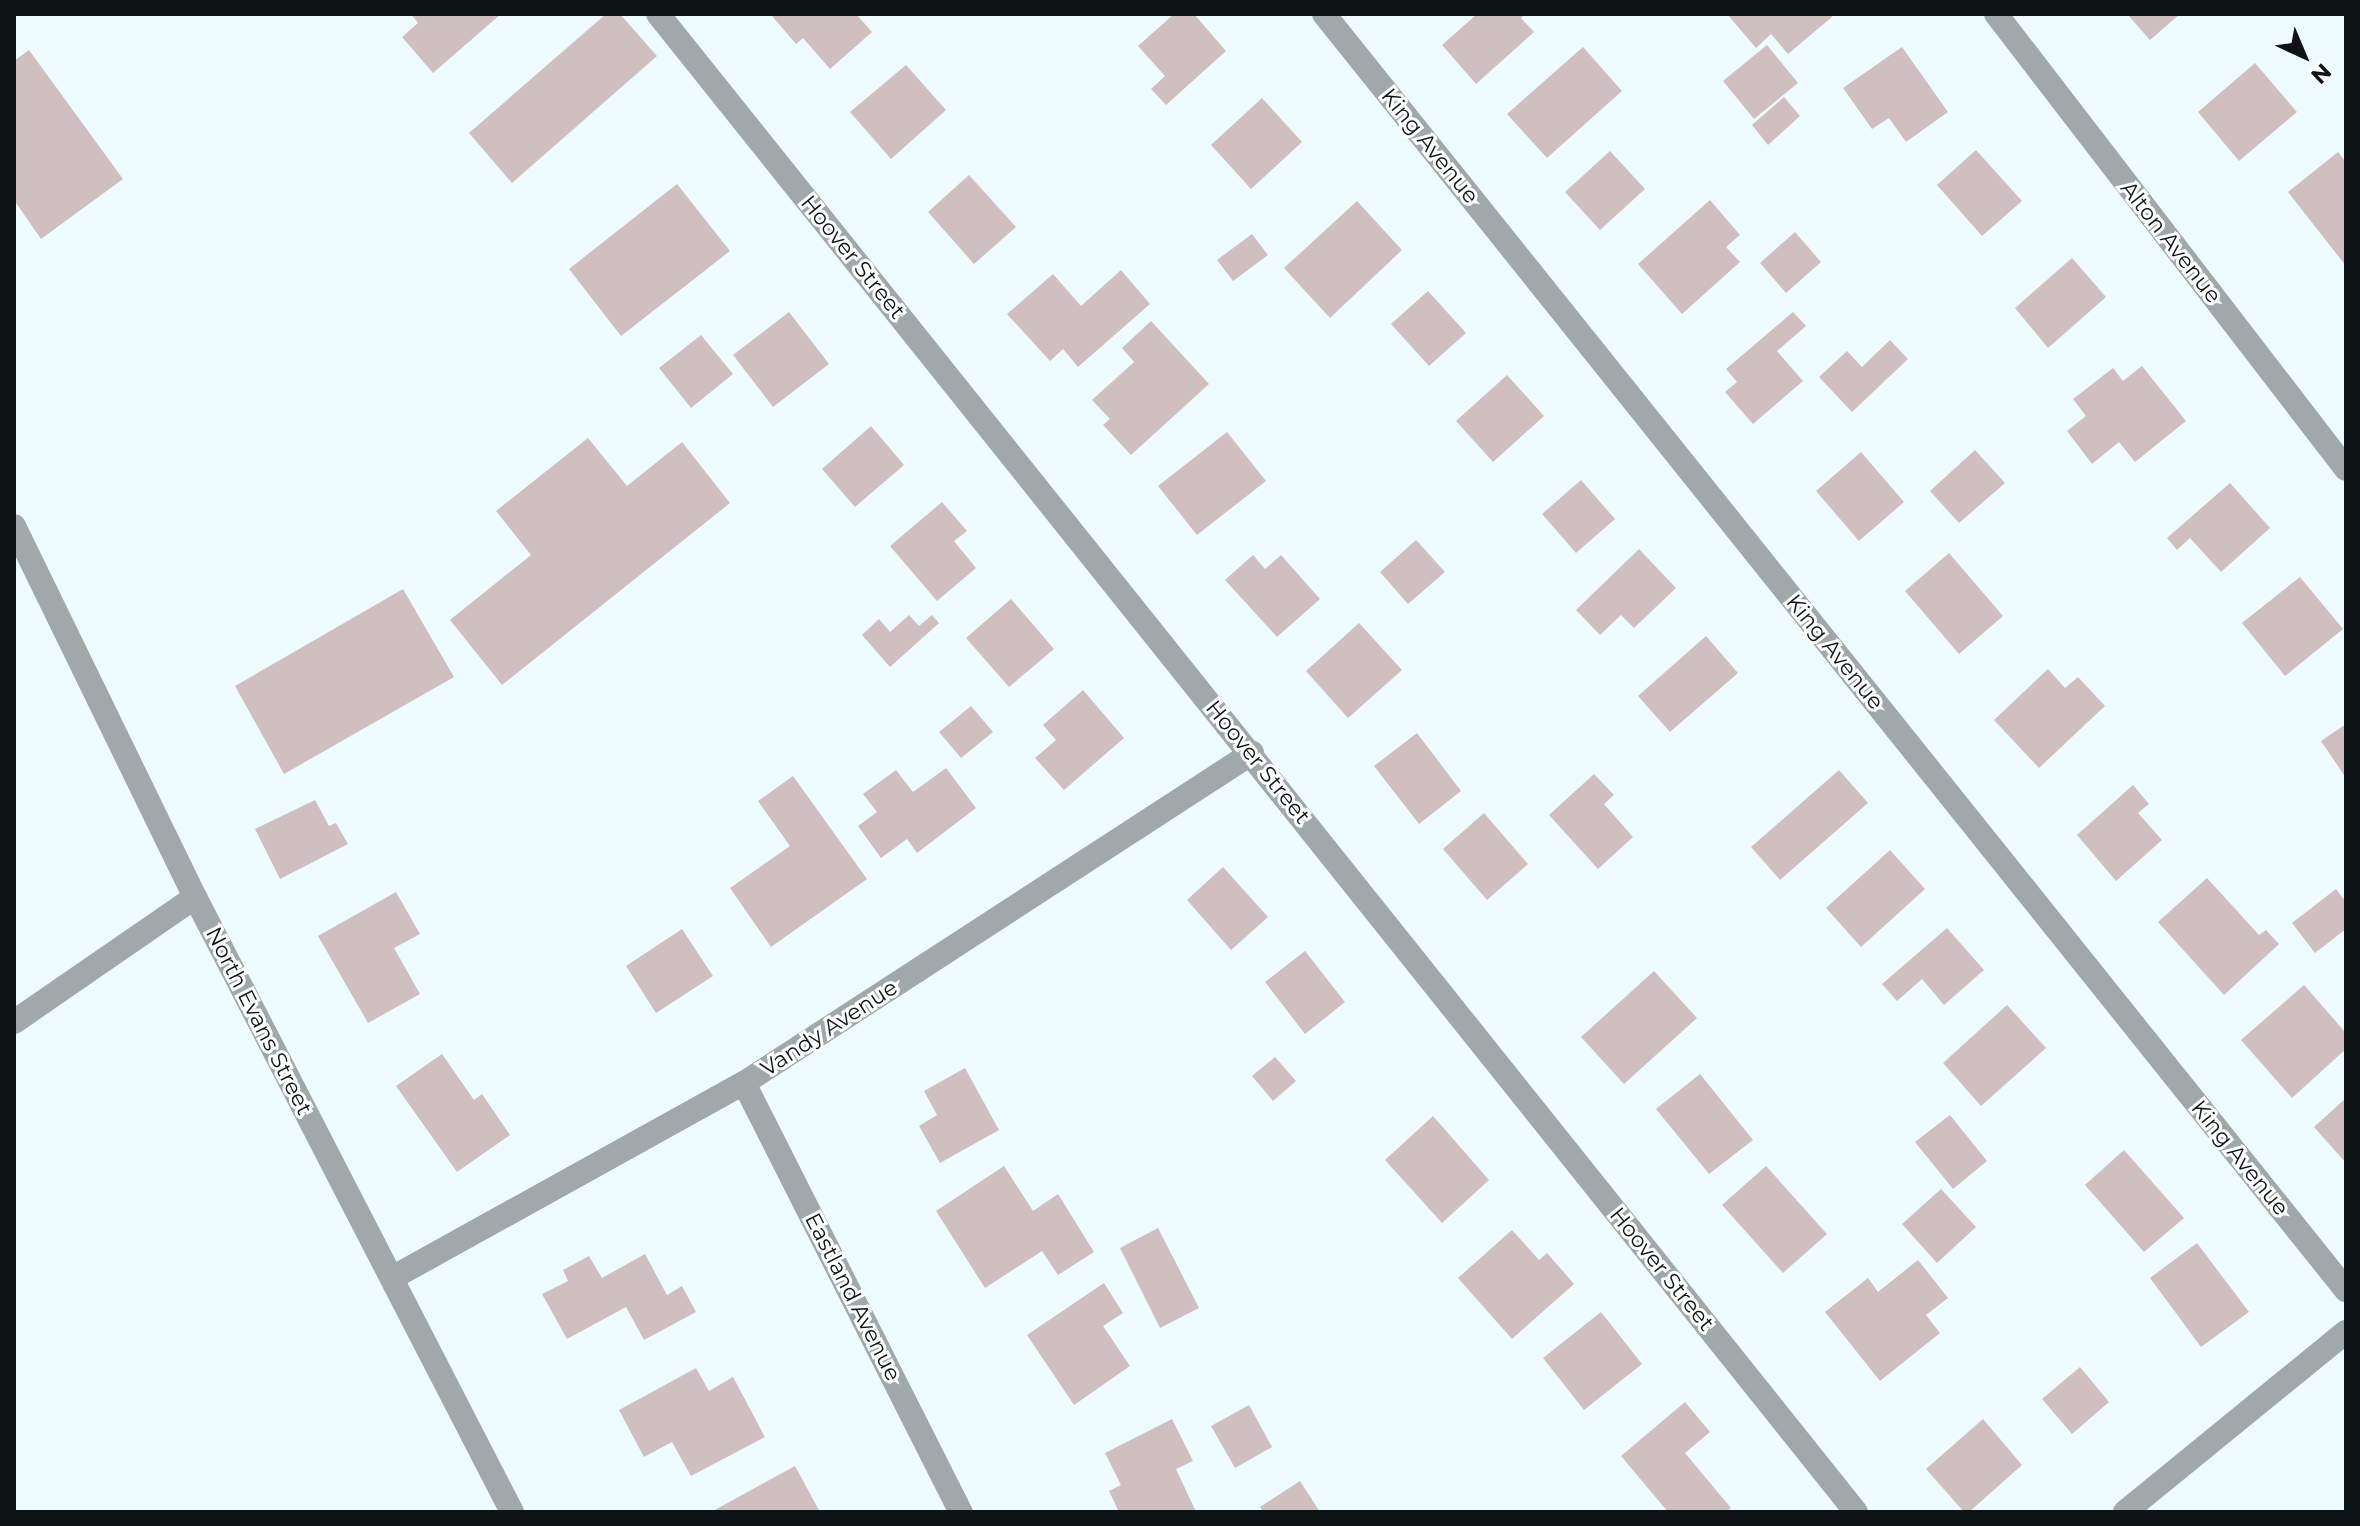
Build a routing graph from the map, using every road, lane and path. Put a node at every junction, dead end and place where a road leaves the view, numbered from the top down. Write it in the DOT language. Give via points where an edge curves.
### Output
graph roads {
  1 [pos="658,14"];
  2 [pos="1324,14"];
  3 [pos="1996,14"];
  4 [pos="2346,469"];
  5 [pos="14,526"];
  6 [pos="1252,753"];
  7 [pos="195,897"];
  8 [pos="14,1022"];
  9 [pos="744,1083"];
  10 [pos="392,1278"];
  11 [pos="2346,1290"];
  12 [pos="2346,1332"];
  13 [pos="512,1512"];
  14 [pos="961,1512"];
  15 [pos="1856,1512"];
  16 [pos="2125,1512"];
  1 -- 6 [label="street, Hoover Street"];
  2 -- 11 [label="street, King Avenue"];
  3 -- 4 [label="street, Alton Avenue"];
  5 -- 7 [label="street, North Evans Street"];
  6 -- 9 [label="street, Vandy Avenue"];
  6 -- 15 [label="street, Hoover Street"];
  7 -- 8 [label="street"];
  7 -- 10 [label="street, North Evans Street"];
  9 -- 10 [label="street, Vandy Avenue"];
  9 -- 14 [label="street, Eastland Avenue"];
  10 -- 13 [label="street, North Evans Street"];
  12 -- 16 [label="street"];
}
